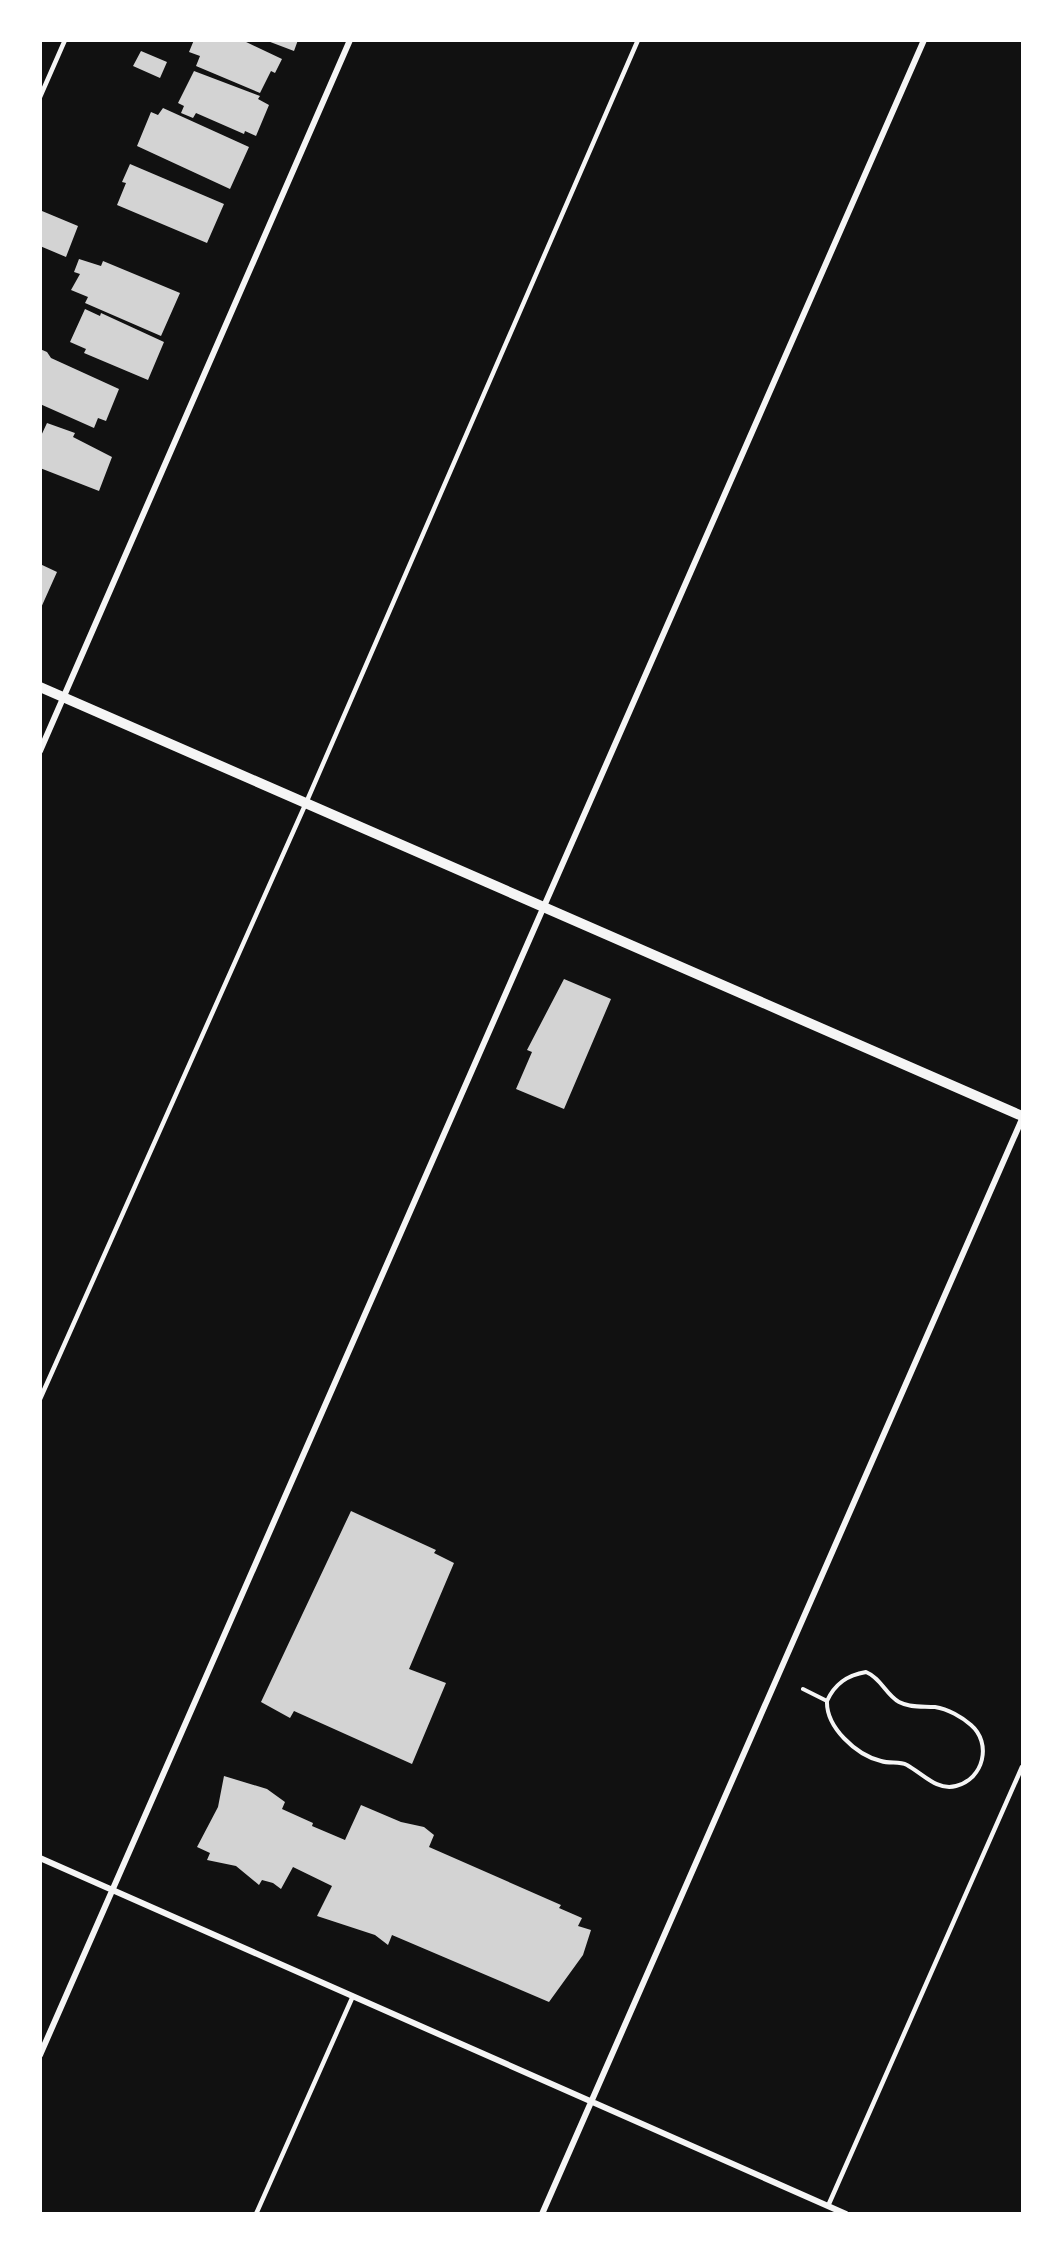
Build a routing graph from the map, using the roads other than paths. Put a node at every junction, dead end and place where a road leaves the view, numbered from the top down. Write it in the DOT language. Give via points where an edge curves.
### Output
graph roads {
  1 [pos="65,40"];
  2 [pos="350,40"];
  3 [pos="638,40"];
  4 [pos="924,40"];
  5 [pos="40,97"];
  6 [pos="40,687"];
  7 [pos="64,697"];
  8 [pos="40,751"];
  9 [pos="306,803"];
  10 [pos="544,907"];
  11 [pos="1023,1118"];
  12 [pos="40,1399"];
  13 [pos="1023,1767"];
  14 [pos="40,1858"];
  15 [pos="113,1890"];
  16 [pos="352,1996"];
  17 [pos="40,2055"];
  18 [pos="591,2100"];
  19 [pos="828,2206"];
  20 [pos="255,2214"];
  21 [pos="542,2214"];
  22 [pos="846,2214"];
  1 -- 5 [label="lane"];
  2 -- 7 [label="street"];
  3 -- 9 [label="lane"];
  4 -- 10 [label="street"];
  6 -- 7 [label="street"];
  7 -- 8 [label="street"];
  7 -- 9 [label="street"];
  9 -- 10 [label="street"];
  9 -- 12 [label="lane"];
  10 -- 11 [label="street"];
  10 -- 15 [label="street"];
  11 -- 18 [label="street"];
  13 -- 19 [label="lane"];
  14 -- 15 [label="street"];
  15 -- 16 [label="street"];
  15 -- 17 [label="street"];
  16 -- 18 [label="street"];
  16 -- 20 [label="lane"];
  18 -- 19 [label="street"];
  18 -- 21 [label="street"];
  19 -- 22 [label="street"];
}
